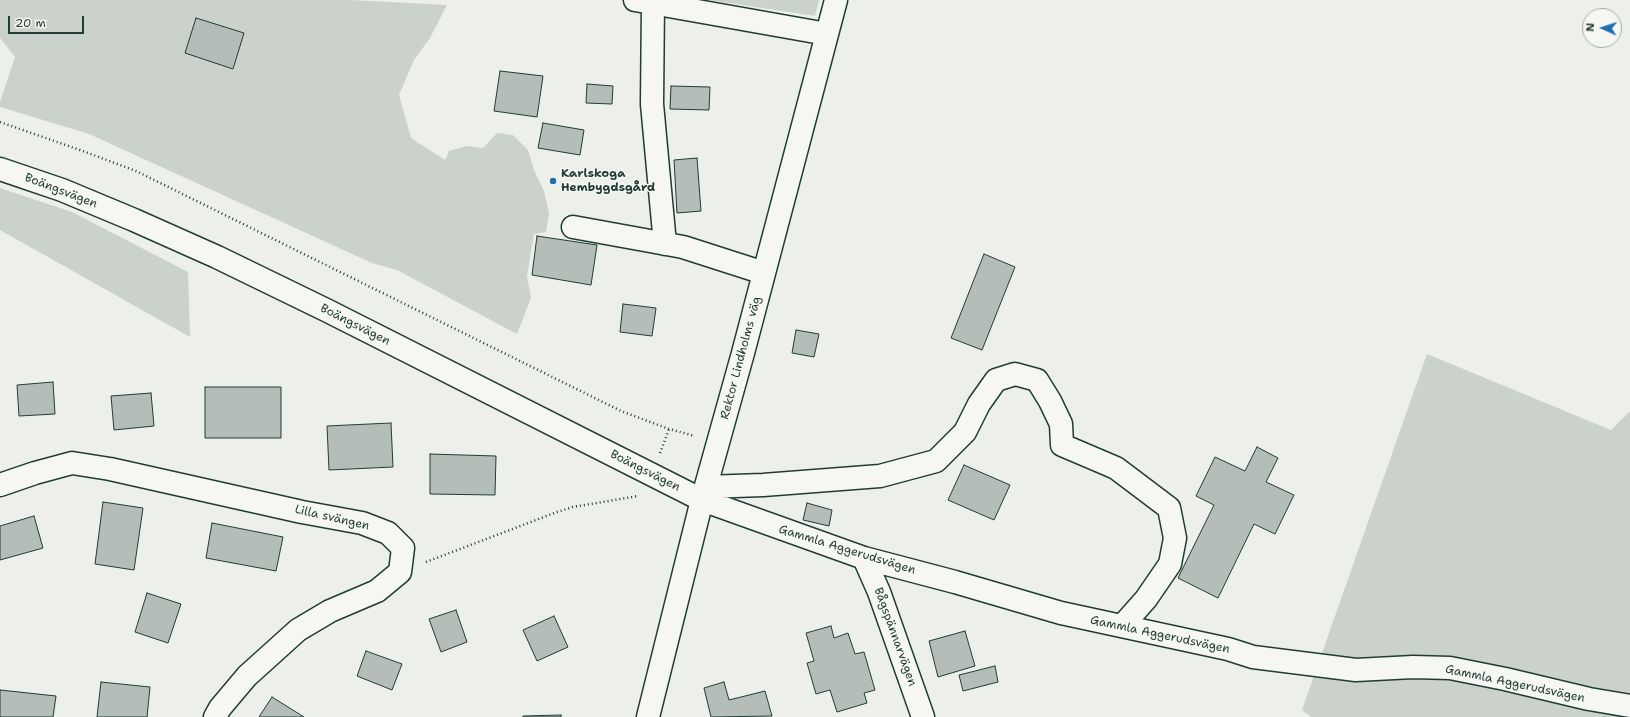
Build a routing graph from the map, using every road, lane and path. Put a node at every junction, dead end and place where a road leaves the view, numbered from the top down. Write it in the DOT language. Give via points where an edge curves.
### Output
graph roads {
  1 [pos="836,0"];
  2 [pos="644,1"];
  3 [pos="827,34"];
  4 [pos="0,122"];
  5 [pos="0,169"];
  6 [pos="573,228"];
  7 [pos="665,244"];
  8 [pos="764,273"];
  9 [pos="669,429"];
  10 [pos="718,442"];
  11 [pos="652,475"];
  12 [pos="0,485"];
  13 [pos="704,494"];
  14 [pos="864,558"];
  15 [pos="400,572"];
  16 [pos="1122,626"];
  17 [pos="1630,706"];
  18 [pos="216,717"];
  19 [pos="648,717"];
  20 [pos="923,717"];
  1 -- 3 [label="street, Rektor Lindholms väg"];
  2 -- 3 [label="street"];
  2 -- 7 [label="street"];
  3 -- 8 [label="street, Rektor Lindholms väg"];
  4 -- 9 [label="path" via="136,171 621,410"];
  5 -- 11 [label="street, Boängsvägen" via="62,190 217,258 328,311"];
  6 -- 7 [label="street"];
  7 -- 8 [label="street" via="683,247"];
  8 -- 10 [label="street, Rektor Lindholms väg"];
  9 -- 10 [label="path"];
  9 -- 11 [label="path"];
  10 -- 13 [label="street, Rektor Lindholms väg"];
  11 -- 13 [label="street, Boängsvägen"];
  11 -- 15 [label="path" via="639,496 573,507 550,514"];
  12 -- 15 [label="street, Lilla svängen" via="72,462 362,523 388,533 403,548"];
  13 -- 14 [label="street, Gammla Aggerudsvägen"];
  13 -- 16 [label="street" via="763,485 880,476 936,461 965,432 979,404 996,380 1015,374 1037,380 1061,424 1062,445 1116,468 1168,508 1175,538 1170,564 1146,599"];
  13 -- 19 [label="street, Rektor Lindholms väg"];
  14 -- 16 [label="street, Gammla Aggerudsvägen" via="1061,613"];
  14 -- 20 [label="street, Bågspännarvägen" via="879,592"];
  15 -- 18 [label="street" via="377,591 330,611 298,630 247,676 220,708"];
  16 -- 17 [label="street, Gammla Aggerudsvägen" via="1228,649 1253,657 1356,670 1450,668"];
}
